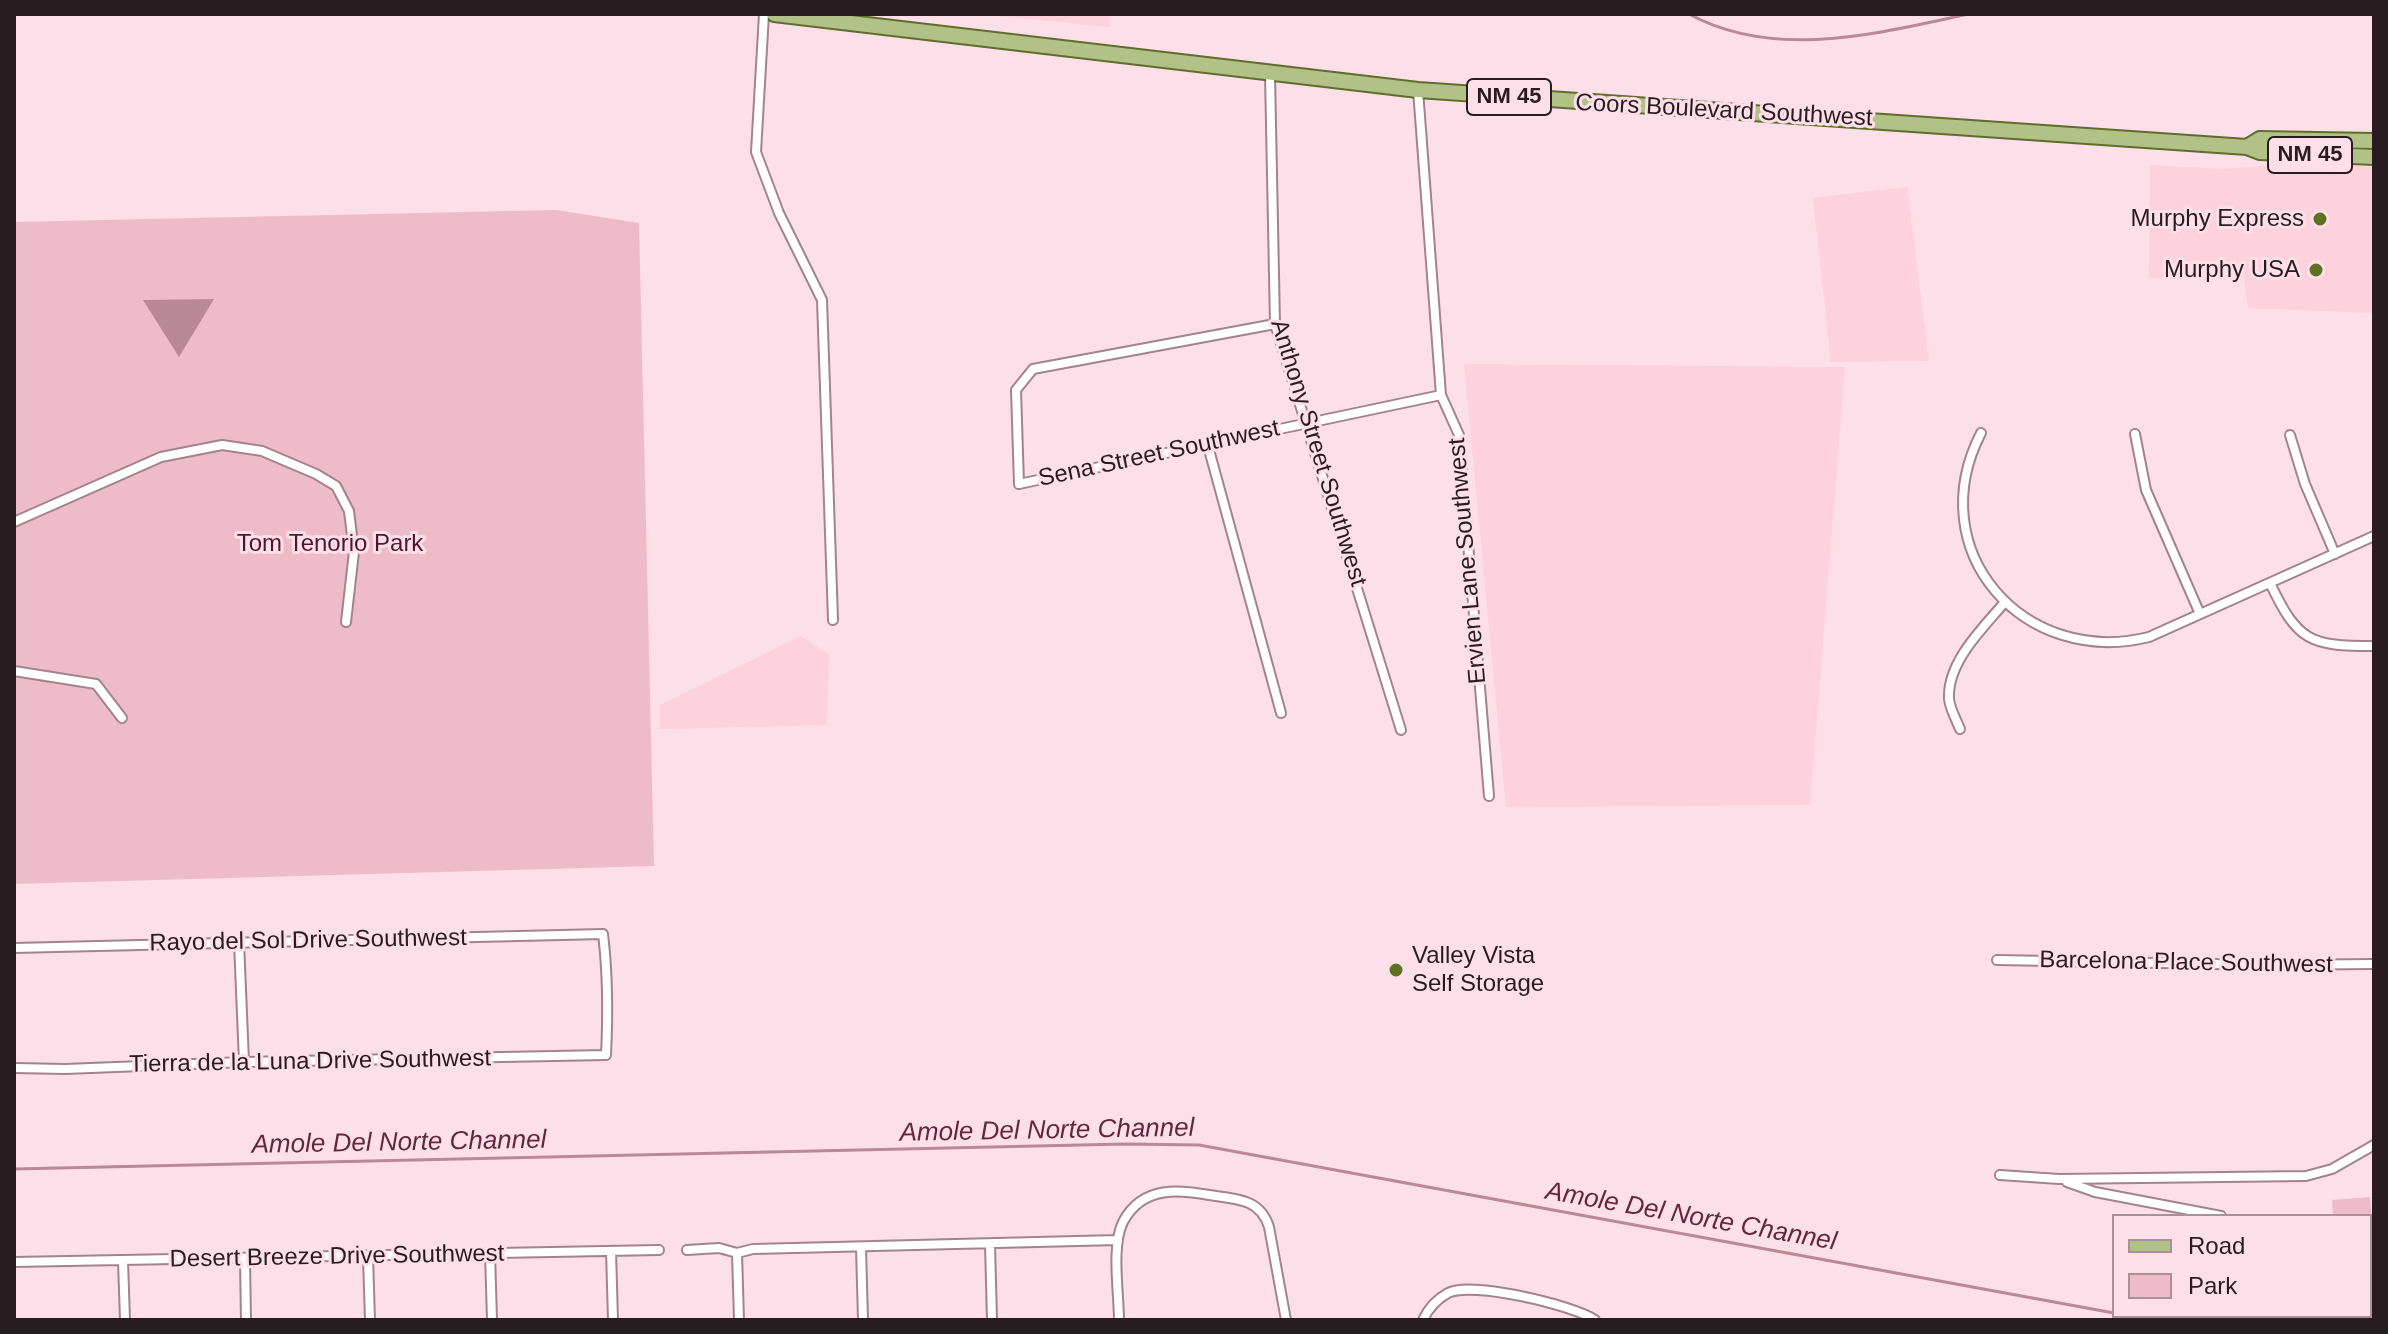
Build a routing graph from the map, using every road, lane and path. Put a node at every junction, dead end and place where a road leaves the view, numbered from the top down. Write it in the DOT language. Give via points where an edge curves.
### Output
graph roads {
  1 [pos="764,14"];
  2 [pos="774,14"];
  3 [pos="1270,75"];
  4 [pos="1418,90"];
  5 [pos="2374,141"];
  6 [pos="2247,147"];
  7 [pos="2374,157"];
  8 [pos="1275,324"];
  9 [pos="1441,395"];
  10 [pos="1307,423"];
  11 [pos="1981,433"];
  12 [pos="2135,434"];
  13 [pos="2290,435"];
  14 [pos="1208,446"];
  15 [pos="14,522"];
  16 [pos="2374,536"];
  17 [pos="2335,554"];
  18 [pos="2270,583"];
  19 [pos="2005,602"];
  20 [pos="2200,614"];
  21 [pos="833,620"];
  22 [pos="346,622"];
  23 [pos="2374,646"];
  24 [pos="14,671"];
  25 [pos="1281,713"];
  26 [pos="122,718"];
  27 [pos="1960,729"];
  28 [pos="1401,730"];
  29 [pos="1489,796"];
  30 [pos="239,942"];
  31 [pos="14,948"];
  32 [pos="1997,960"];
  33 [pos="2374,964"];
  34 [pos="606,1055"];
  35 [pos="244,1062"];
  36 [pos="14,1068"];
  37 [pos="2374,1145"];
  38 [pos="2000,1175"];
  39 [pos="2059,1179"];
  40 [pos="2210,1214"];
  41 [pos="1118,1240"];
  42 [pos="990,1244"];
  43 [pos="861,1247"];
  44 [pos="659,1250"];
  45 [pos="687,1250"];
  46 [pos="611,1251"];
  47 [pos="490,1253"];
  48 [pos="737,1253"];
  49 [pos="368,1257"];
  50 [pos="245,1259"];
  51 [pos="123,1261"];
  52 [pos="14,1262"];
  53 [pos="125,1320"];
  54 [pos="246,1320"];
  55 [pos="370,1320"];
  56 [pos="492,1320"];
  57 [pos="613,1320"];
  58 [pos="739,1320"];
  59 [pos="863,1320"];
  60 [pos="992,1320"];
  61 [pos="1119,1320"];
  62 [pos="1286,1320"];
  63 [pos="1423,1320"];
  64 [pos="1595,1320"];
  1 -- 21 [label="street" via="756,152 822,300"];
  2 -- 3 [label="main road, Coors Boulevard Southwest / NM 45"];
  3 -- 4 [label="main road, Coors Boulevard Southwest / NM 45"];
  3 -- 8 [label="street, Anthony Street Southwest"];
  4 -- 6 [label="main road, Coors Boulevard Southwest / NM 45"];
  4 -- 9 [label="street, Ervien Lane Southwest"];
  5 -- 6 [label="main road, Coors Boulevard Southwest" via="2260,139"];
  6 -- 7 [label="main road, Coors Boulevard Southwest / NM 45"];
  8 -- 10 [label="street, Anthony Street Southwest"];
  8 -- 14 [label="street, Sena Street Southwest" via="1033,369 1016,390 1019,484"];
  9 -- 10 [label="street, Sena Street Southwest"];
  9 -- 29 [label="street, Ervien Lane Southwest" via="1459,435"];
  10 -- 14 [label="street, Sena Street Southwest"];
  10 -- 28 [label="street, Anthony Street Southwest"];
  11 -- 19 [label="street" via="1965,470 1966,535 1983,576"];
  12 -- 20 [label="street" via="2146,490"];
  13 -- 17 [label="street"];
  14 -- 25 [label="street"];
  15 -- 22 [label="street" via="161,457 222,445 262,451 336,486 349,511 354,552"];
  16 -- 17 [label="street"];
  17 -- 18 [label="street"];
  18 -- 20 [label="street"];
  18 -- 23 [label="street" via="2285,614 2307,637 2318,643"];
  19 -- 20 [label="street" via="2044,629 2103,643 2149,637"];
  19 -- 27 [label="street" via="1961,658 1953,679 1949,704"];
  24 -- 26 [label="street" via="96,684"];
  30 -- 31 [label="street, Rayo del Sol Drive Southwest"];
  30 -- 34 [label="street, Rayo del Sol Drive Southwest" via="603,934"];
  30 -- 35 [label="street"];
  32 -- 33 [label="street, Barcelona Place Southwest"];
  34 -- 35 [label="street, Tierra de la Luna Drive Southwest"];
  35 -- 36 [label="street, Tierra de la Luna Drive Southwest"];
  37 -- 39 [label="street" via="2332,1169 2306,1176"];
  38 -- 39 [label="street"];
  39 -- 40 [label="street" via="2095,1192"];
  41 -- 42 [label="street"];
  41 -- 61 [label="street"];
  41 -- 62 [label="street" via="1132,1209 1157,1193 1178,1190 1246,1200 1264,1213 1269,1227"];
  42 -- 43 [label="street"];
  42 -- 60 [label="street"];
  43 -- 48 [label="street"];
  43 -- 59 [label="street"];
  44 -- 46 [label="street, Desert Breeze Drive Southwest"];
  45 -- 48 [label="street"];
  46 -- 47 [label="street, Desert Breeze Drive Southwest"];
  46 -- 57 [label="street"];
  47 -- 49 [label="street, Desert Breeze Drive Southwest"];
  47 -- 56 [label="street"];
  48 -- 58 [label="street"];
  49 -- 50 [label="street, Desert Breeze Drive Southwest"];
  49 -- 55 [label="street"];
  50 -- 51 [label="street, Desert Breeze Drive Southwest"];
  50 -- 54 [label="street"];
  51 -- 52 [label="street, Desert Breeze Drive Southwest"];
  51 -- 53 [label="street"];
  63 -- 64 [label="street" via="1450,1292 1484,1291 1558,1304"];
}
